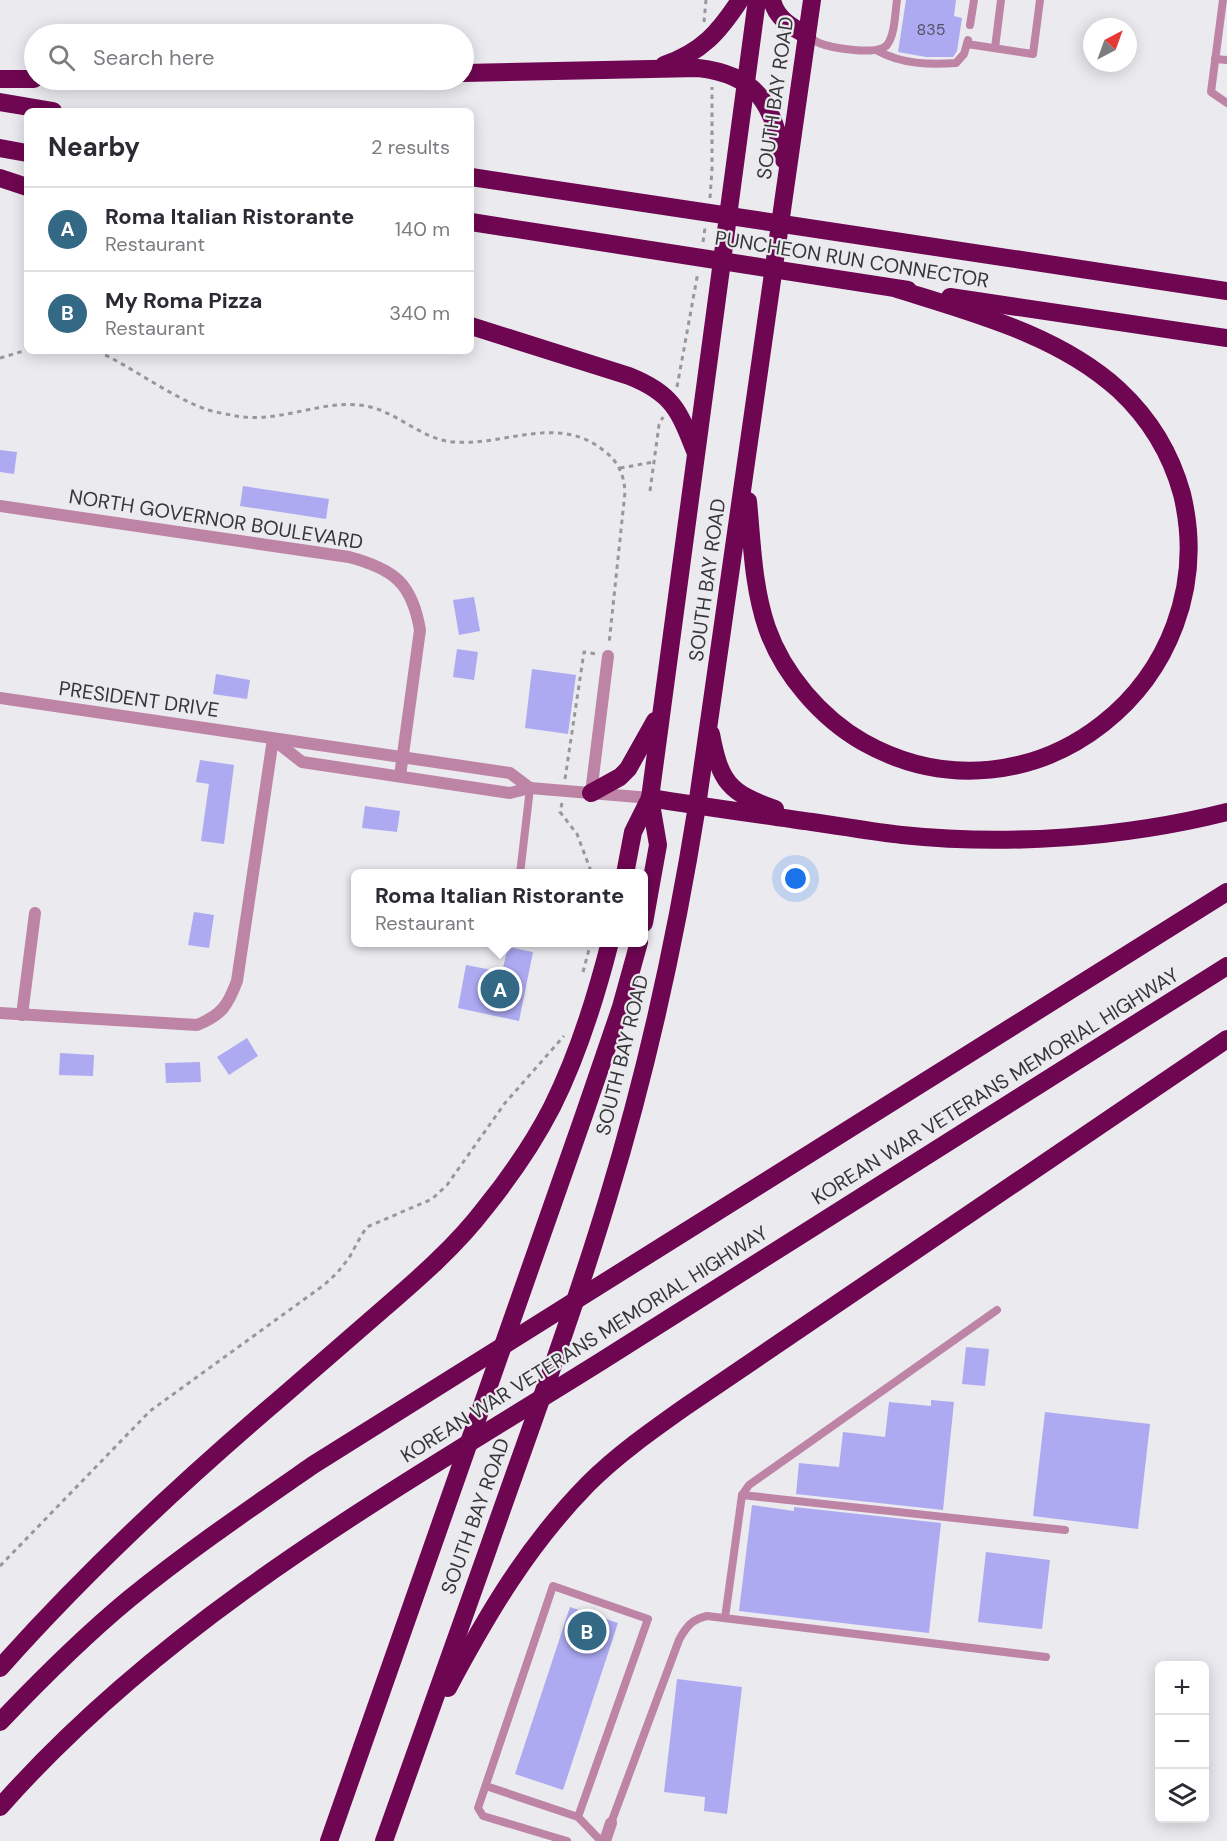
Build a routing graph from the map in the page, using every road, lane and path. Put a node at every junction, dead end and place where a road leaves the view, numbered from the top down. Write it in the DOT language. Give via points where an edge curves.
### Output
graph roads {
  1 [pos="740,0"];
  2 [pos="757,0"];
  3 [pos="772,0"];
  4 [pos="812,0"];
  5 [pos="897,0"];
  6 [pos="974,0"];
  7 [pos="1001,0"];
  8 [pos="1040,0"];
  9 [pos="1224,0"];
  10 [pos="970,25"];
  11 [pos="807,36"];
  12 [pos="995,48"];
  13 [pos="878,51"];
  14 [pos="1215,59"];
  15 [pos="1227,60"];
  16 [pos="648,70"];
  17 [pos="474,73"];
  18 [pos="0,79"];
  19 [pos="24,79"];
  20 [pos="746,83"];
  21 [pos="0,102"];
  22 [pos="1227,103"];
  23 [pos="35,108"];
  24 [pos="0,148"];
  25 [pos="24,152"];
  26 [pos="787,172"];
  27 [pos="474,177"];
  28 [pos="0,178"];
  29 [pos="24,186"];
  30 [pos="474,222"];
  31 [pos="897,289"];
  32 [pos="1227,291"];
  33 [pos="474,327"];
  34 [pos="1227,338"];
  35 [pos="24,351"];
  36 [pos="102,354"];
  37 [pos="0,358"];
  38 [pos="697,455"];
  39 [pos="654,462"];
  40 [pos="620,468"];
  41 [pos="745,476"];
  42 [pos="0,506"];
  43 [pos="608,656"];
  44 [pos="0,698"];
  45 [pos="662,708"];
  46 [pos="709,722"];
  47 [pos="273,739"];
  48 [pos="403,758"];
  49 [pos="566,771"];
  50 [pos="400,776"];
  51 [pos="530,788"];
  52 [pos="591,793"];
  53 [pos="650,798"];
  54 [pos="697,806"];
  55 [pos="560,812"];
  56 [pos="1227,812"];
  57 [pos="814,822"];
  58 [pos="520,869"];
  59 [pos="590,869"];
  60 [pos="627,869"];
  61 [pos="1227,891"];
  62 [pos="648,901"];
  63 [pos="35,913"];
  64 [pos="590,947"];
  65 [pos="609,947"];
  66 [pos="638,947"];
  67 [pos="1227,966"];
  68 [pos="582,977"];
  69 [pos="0,1013"];
  70 [pos="21,1015"];
  71 [pos="567,1028"];
  72 [pos="1227,1039"];
  73 [pos="997,1310"];
  74 [pos="742,1495"];
  75 [pos="1065,1530"];
  76 [pos="0,1566"];
  77 [pos="725,1618"];
  78 [pos="1046,1657"];
  79 [pos="0,1668"];
  80 [pos="0,1722"];
  81 [pos="421,1737"];
  82 [pos="486,1786"];
  83 [pos="0,1807"];
  84 [pos="578,1817"];
  85 [pos="611,1823"];
  86 [pos="329,1841"];
  87 [pos="384,1841"];
  88 [pos="567,1841"];
  89 [pos="603,1841"];
  1 -- 16 [label="highway" via="729,18 700,48"];
  2 -- 20 [label="highway, SOUTH BAY ROAD"];
  3 -- 11 [label="highway" via="777,14"];
  4 -- 11 [label="highway, SOUTH BAY ROAD"];
  5 -- 13 [label="lane" via="891,36"];
  6 -- 10 [label="lane"];
  7 -- 12 [label="lane"];
  8 -- 12 [label="lane" via="1033,54"];
  9 -- 14 [label="lane"];
  11 -- 13 [label="lane" via="829,46"];
  11 -- 26 [label="highway, SOUTH BAY ROAD"];
  12 -- 13 [label="lane" via="968,42 956,63 935,65 893,59"];
  14 -- 15 [label="lane"];
  14 -- 22 [label="lane" via="1211,92"];
  16 -- 17 [label="highway"];
  16 -- 20 [label="highway" via="698,68"];
  18 -- 19 [label="highway"];
  20 -- 26 [label="highway" via="772,114"];
  20 -- 38 [label="highway, SOUTH BAY ROAD"];
  21 -- 23 [label="highway"];
  24 -- 25 [label="highway"];
  26 -- 41 [label="highway, SOUTH BAY ROAD"];
  27 -- 32 [label="highway, PUNCHEON RUN CONNECTOR"];
  28 -- 29 [label="highway"];
  30 -- 31 [label="highway, PUNCHEON RUN CONNECTOR"];
  31 -- 34 [label="highway, PUNCHEON RUN CONNECTOR"];
  31 -- 41 [label="highway" via="1005,325 1068,354 1119,390 1152,428 1167,454 1190,531 1188,583 1164,655 1130,702 1088,737 1048,757 1017,766 968,771 912,763 853,736 809,698 778,654 767,629 755,576"];
  33 -- 38 [label="highway" via="648,383 679,412"];
  35 -- 37 [label="path"];
  36 -- 40 [label="path" via="206,409 267,417 325,406 366,406 452,442 562,432 595,443"];
  38 -- 45 [label="highway, SOUTH BAY ROAD"];
  39 -- 40 [label="path"];
  40 -- 43 [label="path" via="625,492"];
  41 -- 46 [label="highway, SOUTH BAY ROAD"];
  42 -- 48 [label="street, NORTH GOVERNOR BOULEVARD" via="349,557 385,570 408,591 420,630"];
  43 -- 49 [label="path" via="584,652"];
  43 -- 52 [label="street"];
  44 -- 47 [label="street, PRESIDENT DRIVE"];
  45 -- 52 [label="highway" via="628,769"];
  45 -- 53 [label="highway, SOUTH BAY ROAD"];
  46 -- 54 [label="highway, SOUTH BAY ROAD"];
  46 -- 57 [label="highway" via="719,767 732,787 750,800"];
  47 -- 48 [label="street, PRESIDENT DRIVE"];
  47 -- 50 [label="street, PRESIDENT DRIVE" via="302,762"];
  47 -- 70 [label="street" via="237,981 224,1009 197,1025"];
  48 -- 50 [label="street, NORTH GOVERNOR BOULEVARD"];
  48 -- 51 [label="street, PRESIDENT DRIVE" via="510,773"];
  50 -- 51 [label="street, PRESIDENT DRIVE" via="510,793"];
  51 -- 52 [label="street, PRESIDENT DRIVE"];
  51 -- 58 [label="lane"];
  52 -- 53 [label="street, PRESIDENT DRIVE"];
  53 -- 54 [label="highway"];
  53 -- 60 [label="highway" via="633,832"];
  53 -- 62 [label="highway, SOUTH BAY ROAD" via="658,845"];
  54 -- 57 [label="highway"];
  54 -- 81 [label="highway, SOUTH BAY ROAD" via="661,998 609,1196"];
  55 -- 59 [label="path" via="577,834"];
  56 -- 57 [label="highway" via="1141,829 1011,839 902,835"];
  61 -- 80 [label="highway, KOREAN WAR VETERANS MEMORIAL HIGHWAY" via="313,1465 177,1561 128,1601"];
  63 -- 70 [label="street"];
  64 -- 68 [label="path"];
  65 -- 79 [label="highway" via="577,1046 552,1107 484,1211 410,1286 135,1527"];
  66 -- 86 [label="highway, SOUTH BAY ROAD" via="588,1105"];
  67 -- 83 [label="highway, KOREAN WAR VETERANS MEMORIAL HIGHWAY" via="276,1566 146,1666 78,1727"];
  69 -- 70 [label="street"];
  71 -- 76 [label="path" via="505,1103 447,1185 432,1199 368,1227 350,1258 324,1285 150,1411"];
  72 -- 81 [label="highway" via="685,1407 615,1459 558,1516 507,1583"];
  73 -- 74 [label="lane" via="761,1475"];
  74 -- 75 [label="lane"];
  74 -- 77 [label="lane"];
  77 -- 78 [label="lane"];
  77 -- 85 [label="lane" via="699,1618 688,1625 679,1640"];
  81 -- 87 [label="highway, SOUTH BAY ROAD"];
  82 -- 84 [label="lane"];
  82 -- 84 [label="lane" via="554,1586 648,1618"];
  82 -- 88 [label="lane" via="478,1808 483,1816"];
  84 -- 89 [label="lane"];
  85 -- 89 [label="street"];
}
